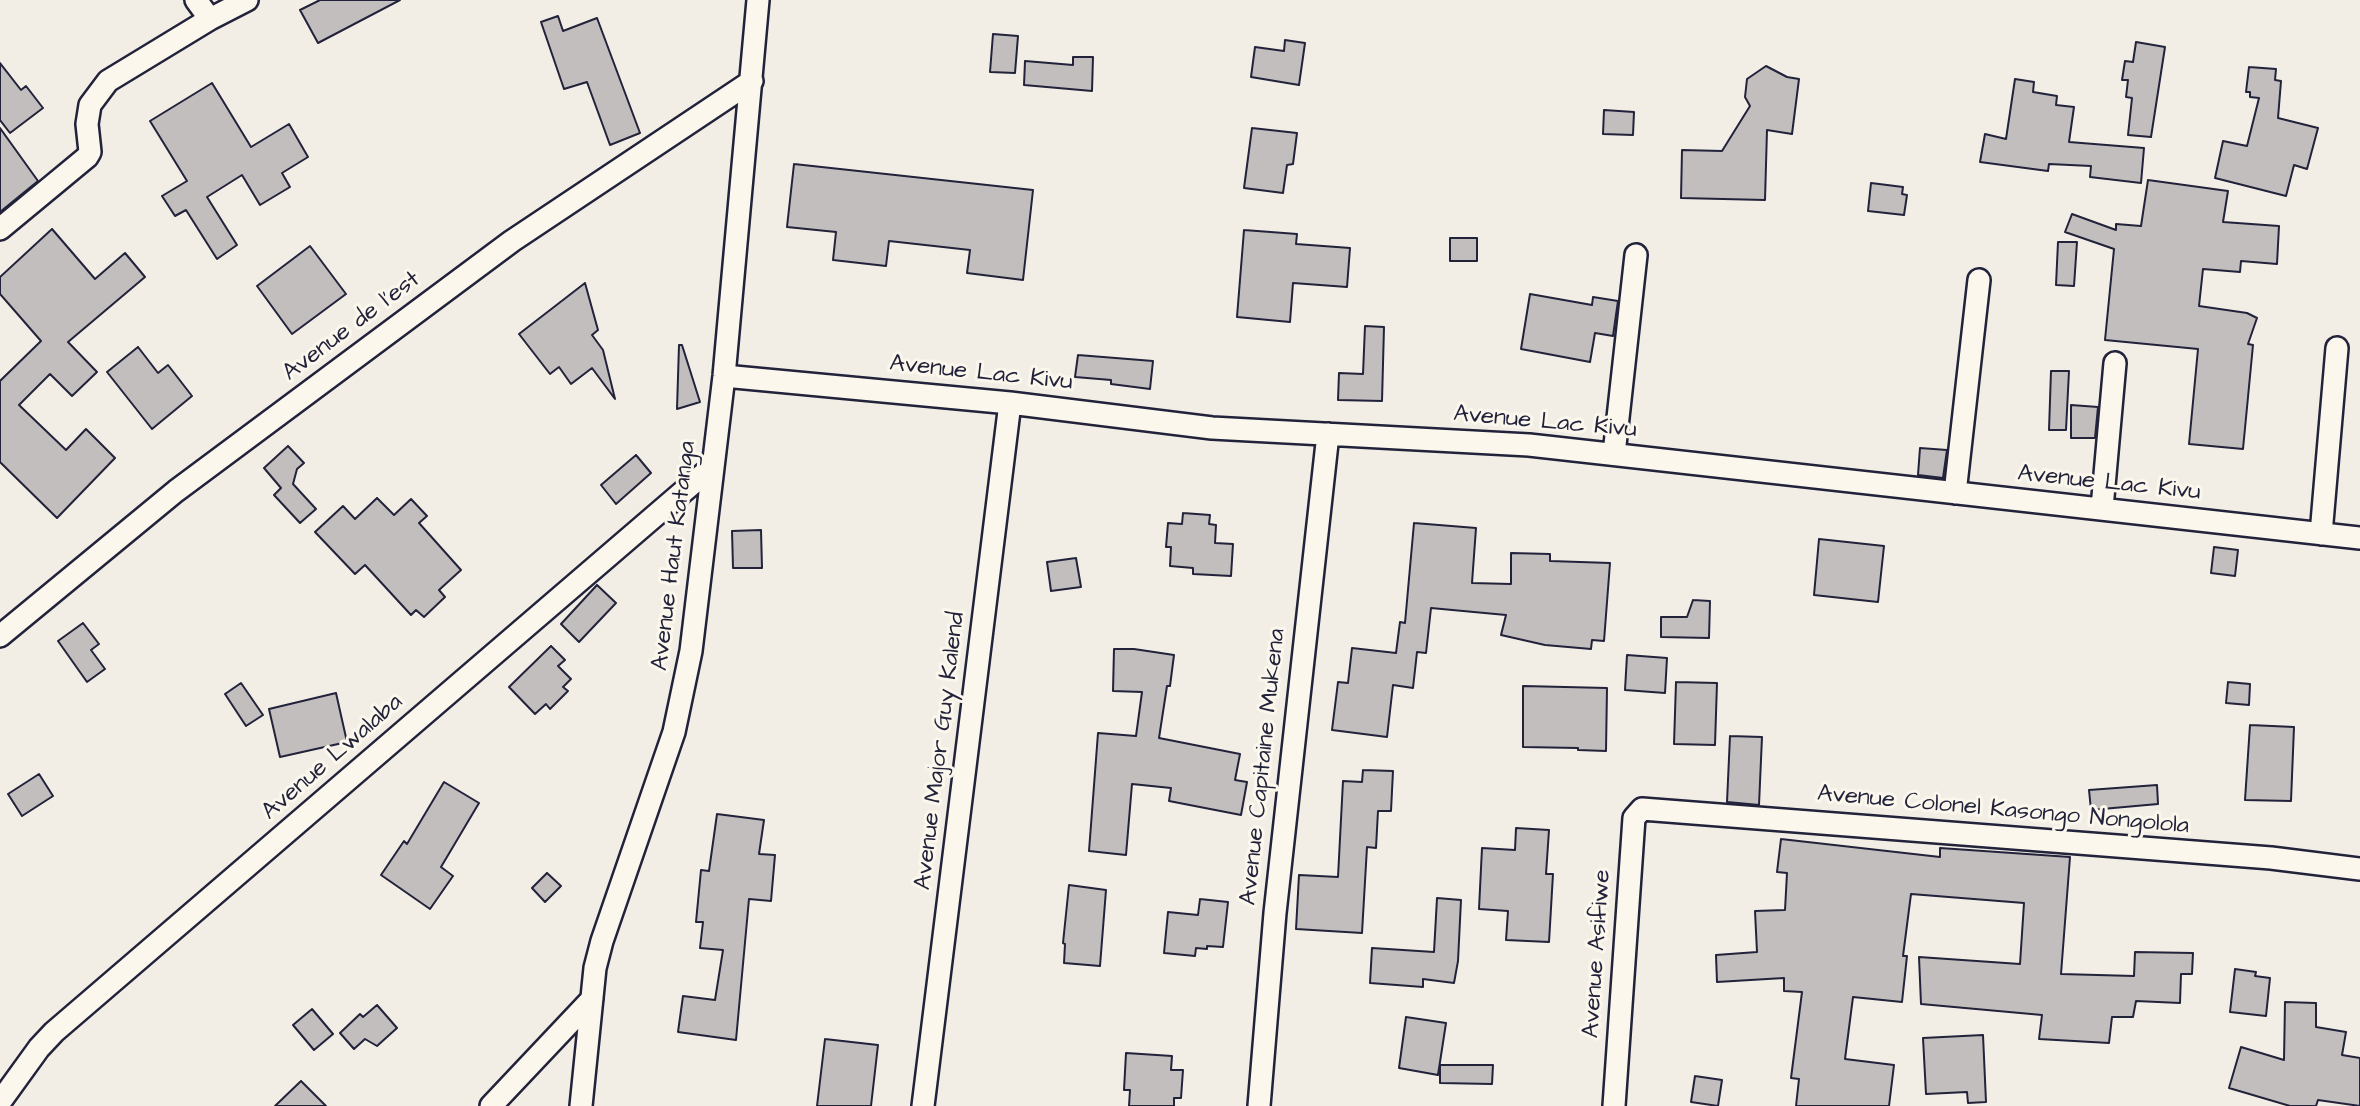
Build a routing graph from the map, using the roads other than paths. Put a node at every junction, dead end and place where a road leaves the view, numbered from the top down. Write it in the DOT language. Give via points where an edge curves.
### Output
graph roads {
  1 [pos="196,0"];
  2 [pos="247,0"];
  3 [pos="758,0"];
  4 [pos="210,19"];
  5 [pos="752,81"];
  6 [pos="0,229"];
  7 [pos="1636,255"];
  8 [pos="1979,280"];
  9 [pos="2337,348"];
  10 [pos="2115,363"];
  11 [pos="724,376"];
  12 [pos="1010,402"];
  13 [pos="1328,434"];
  14 [pos="1614,454"];
  15 [pos="713,466"];
  16 [pos="1955,493"];
  17 [pos="2102,508"];
  18 [pos="2321,534"];
  19 [pos="2360,538"];
  20 [pos="0,636"];
  21 [pos="1642,809"];
  22 [pos="2360,869"];
  23 [pos="592,999"];
  24 [pos="0,1102"];
  25 [pos="491,1106"];
  26 [pos="581,1106"];
  27 [pos="923,1106"];
  28 [pos="1259,1106"];
  29 [pos="1614,1106"];
  1 -- 4 [label="street"];
  2 -- 4 [label="street"];
  3 -- 5 [label="street, Avenue Haut Katanga"];
  4 -- 6 [label="street" via="100,89 88,113 87,158"];
  5 -- 11 [label="street, Avenue Haut Katanga"];
  5 -- 20 [label="street, Avenue de l'est" via="512,241 176,491"];
  7 -- 14 [label="street"];
  8 -- 16 [label="street"];
  9 -- 18 [label="street"];
  10 -- 17 [label="street"];
  11 -- 12 [label="street, Avenue Lac Kivu"];
  11 -- 15 [label="street, Avenue Haut Katanga"];
  12 -- 13 [label="street, Avenue Lac Kivu" via="1212,428"];
  12 -- 27 [label="street, Avenue Major Guy Kalend"];
  13 -- 14 [label="street, Avenue Lac Kivu"];
  13 -- 28 [label="street, Avenue Capitaine Mukena" via="1275,913"];
  14 -- 16 [label="street, Avenue Lac Kivu"];
  15 -- 23 [label="street, Avenue Haut Katanga" via="691,651 674,732 602,941"];
  15 -- 24 [label="street, Avenue Lwalaba" via="54,1032"];
  16 -- 17 [label="street, Avenue Lac Kivu"];
  17 -- 18 [label="street, Avenue Lac Kivu"];
  18 -- 19 [label="street, Avenue Lac Kivu"];
  21 -- 22 [label="street, Avenue Colonel Kasongo Nongolola"];
  21 -- 29 [label="street, Avenue Asifiwe" via="1634,818"];
  23 -- 25 [label="street"];
  23 -- 26 [label="street, Avenue Haut Katanga"];
}
